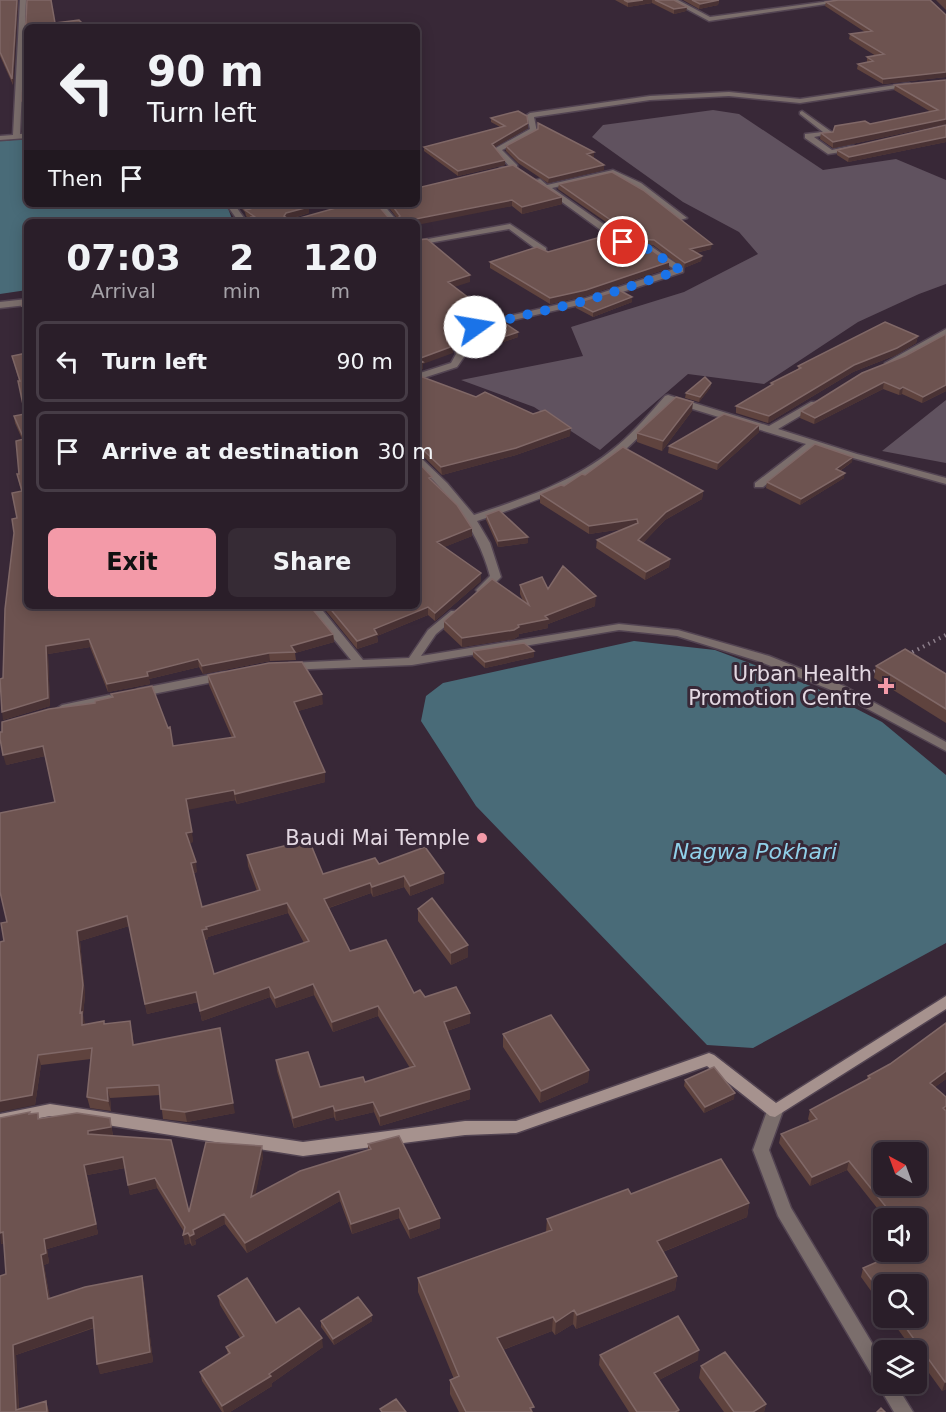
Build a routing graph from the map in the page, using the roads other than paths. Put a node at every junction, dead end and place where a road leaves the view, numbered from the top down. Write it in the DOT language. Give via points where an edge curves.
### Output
graph roads {
  1 [pos="23,0"];
  2 [pos="673,0"];
  3 [pos="851,0"];
  4 [pos="810,2"];
  5 [pos="922,84"];
  6 [pos="802,113"];
  7 [pos="24,136"];
  8 [pos="16,137"];
  9 [pos="0,138"];
  10 [pos="859,146"];
  11 [pos="493,172"];
  12 [pos="531,177"];
  13 [pos="547,187"];
  14 [pos="382,207"];
  15 [pos="683,218"];
  16 [pos="392,219"];
  17 [pos="420,242"];
  18 [pos="543,250"];
  19 [pos="24,302"];
  20 [pos="0,305"];
  21 [pos="946,333"];
  22 [pos="879,368"];
  23 [pos="420,376"];
  24 [pos="825,397"];
  25 [pos="771,429"];
  26 [pos="813,442"];
  27 [pos="420,463"];
  28 [pos="946,481"];
  29 [pos="759,485"];
  30 [pos="473,519"];
  31 [pos="315,609"];
  32 [pos="412,661"];
  33 [pos="360,664"];
  34 [pos="282,667"];
  35 [pos="237,674"];
  36 [pos="46,714"];
  37 [pos="946,747"];
  38 [pos="946,1002"];
  39 [pos="775,1111"];
  40 [pos="0,1120"];
  41 [pos="873,1363"];
  42 [pos="892,1394"];
  43 [pos="904,1412"];
  1 -- 8 [label="street"];
  2 -- 4 [label="street" via="709,19"];
  3 -- 4 [label="street"];
  5 -- 11 [label="street" via="800,101 729,94 650,98 530,115 534,130 498,150 518,170"];
  6 -- 10 [label="street" via="829,133 808,136 831,152"];
  7 -- 8 [label="street"];
  8 -- 9 [label="street"];
  12 -- 13 [label="street"];
  13 -- 15 [label="street" via="613,172"];
  13 -- 23 [label="street" via="623,242 649,249 680,270 589,300 452,332 461,354 454,365"];
  14 -- 16 [label="street"];
  17 -- 18 [label="street" via="510,226"];
  19 -- 20 [label="street"];
  21 -- 22 [label="street"];
  24 -- 25 [label="street"];
  25 -- 26 [label="street"];
  25 -- 30 [label="street" via="669,398 620,449 578,477 550,493"];
  26 -- 28 [label="street"];
  26 -- 29 [label="street"];
  27 -- 30 [label="street"];
  30 -- 32 [label="street" via="492,558 496,577 432,632"];
  31 -- 33 [label="street"];
  32 -- 33 [label="street"];
  32 -- 37 [label="street" via="619,627 678,633 765,659 840,689"];
  33 -- 34 [label="street"];
  35 -- 36 [label="street"];
  38 -- 39 [label="street"];
  39 -- 40 [label="street" via="709,1059 516,1127 465,1128 303,1149 50,1110"];
  39 -- 41 [label="street" via="761,1150 784,1211"];
  42 -- 43 [label="street"];
}
